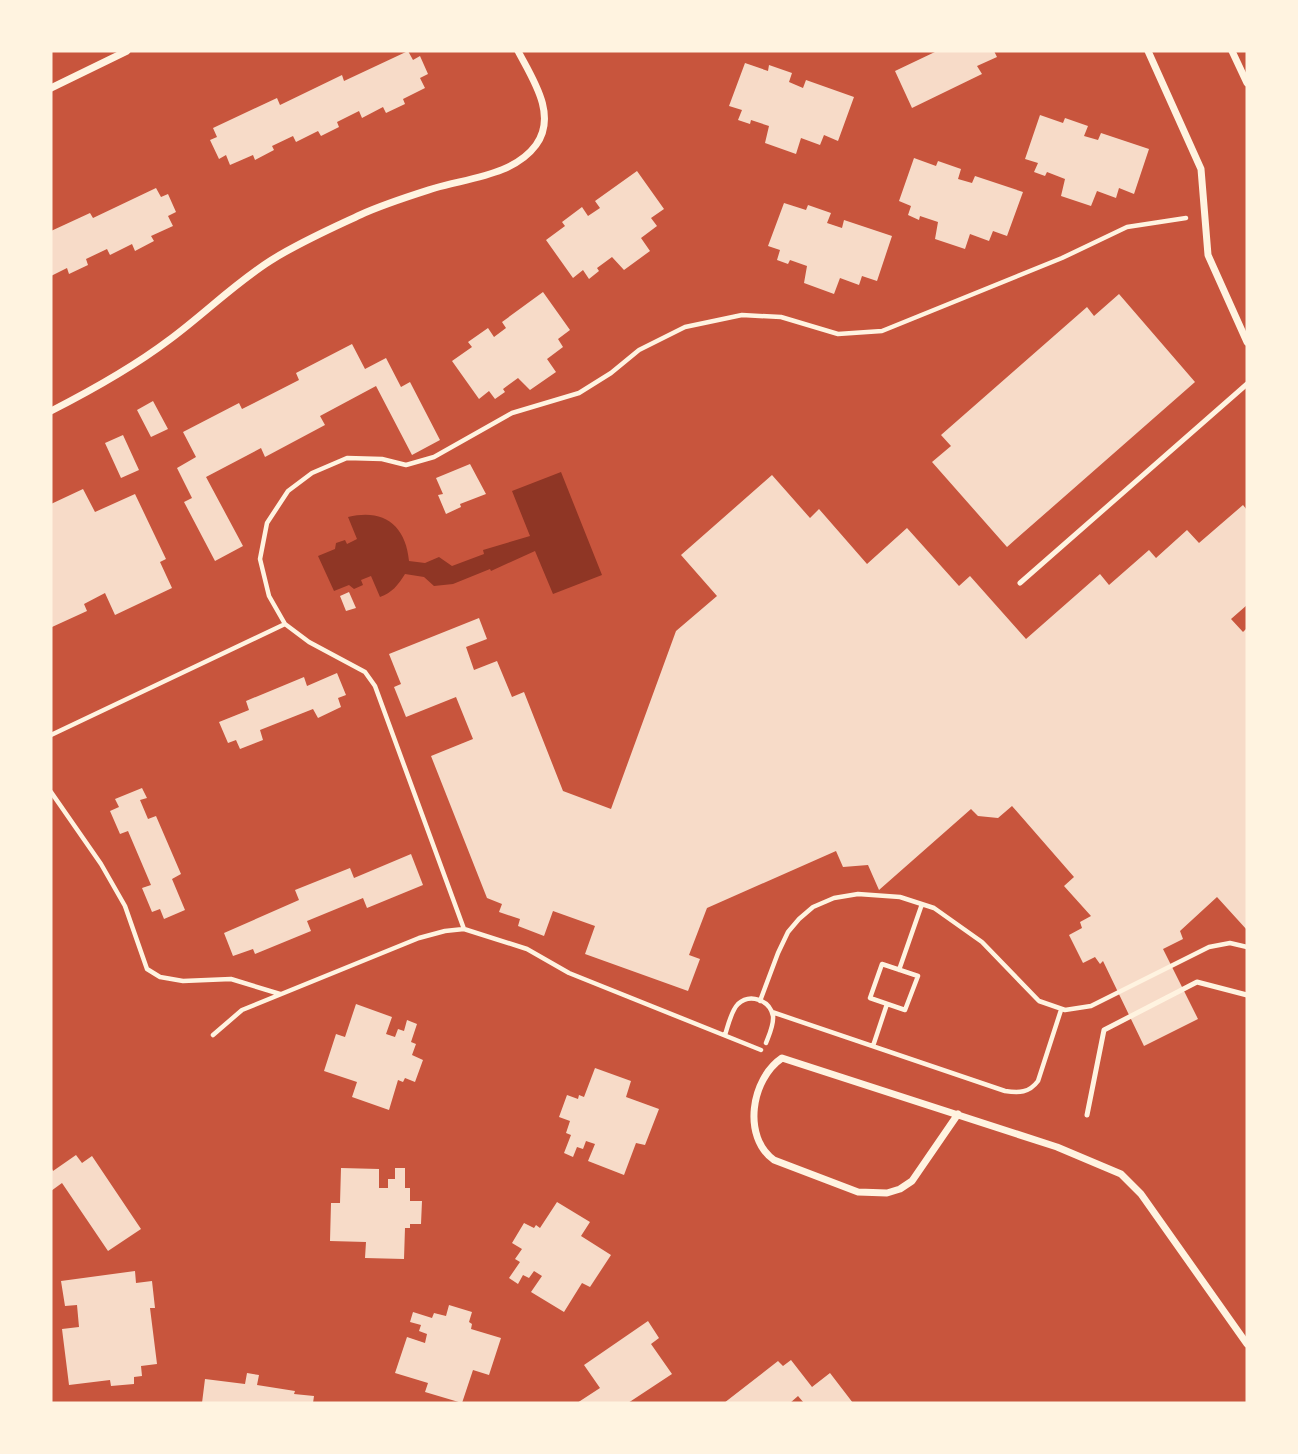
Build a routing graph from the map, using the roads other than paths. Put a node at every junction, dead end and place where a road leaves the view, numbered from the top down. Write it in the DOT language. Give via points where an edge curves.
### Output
graph roads {
  1 [pos="127,51"];
  2 [pos="518,51"];
  3 [pos="1148,51"];
  4 [pos="1231,51"];
  5 [pos="1247,83"];
  6 [pos="51,88"];
  7 [pos="1247,342"];
  8 [pos="1247,384"];
  9 [pos="51,411"];
  10 [pos="1020,583"];
  11 [pos="1247,995"];
  12 [pos="958,1114"];
  13 [pos="1087,1115"];
  14 [pos="1247,1344"];
  1 -- 6 [label="street"];
  2 -- 9 [label="street" via="544,111 538,142 524,157 503,169 387,204 284,253 133,366"];
  3 -- 7 [label="street" via="1202,169 1212,267"];
  4 -- 5 [label="street"];
  8 -- 10 [label="lane"];
  11 -- 13 [label="lane" via="1197,982 1104,1030"];
  12 -- 12 [label="street" via="782,1058 772,1065 763,1083 754,1119 765,1154 858,1192 874,1194 900,1189 912,1181"];
  12 -- 14 [label="street" via="1058,1147 1121,1174 1141,1194"];
}
